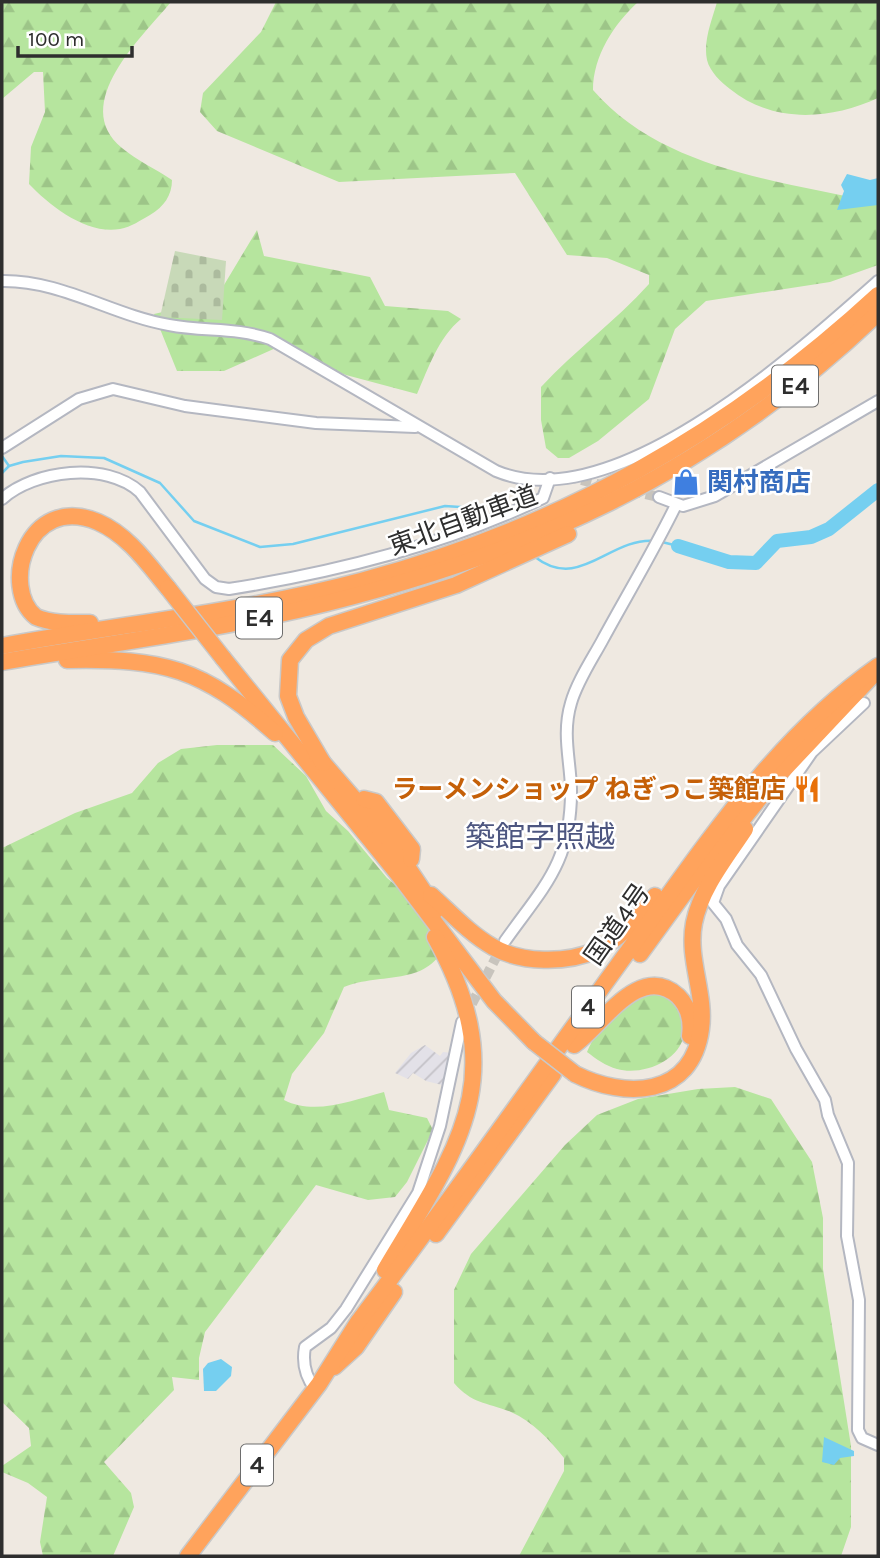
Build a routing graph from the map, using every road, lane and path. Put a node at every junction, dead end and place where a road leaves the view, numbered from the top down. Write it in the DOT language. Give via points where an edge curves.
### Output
graph roads {
  1 [pos="2,281"];
  2 [pos="878,281"];
  3 [pos="878,295"];
  4 [pos="878,313"];
  5 [pos="878,401"];
  6 [pos="417,427"];
  7 [pos="2,447"];
  8 [pos="550,478"];
  9 [pos="659,497"];
  10 [pos="2,499"];
  11 [pos="677,505"];
  12 [pos="21,524"];
  13 [pos="548,531"];
  14 [pos="509,547"];
  15 [pos="172,587"];
  16 [pos="130,623"];
  17 [pos="2,646"];
  18 [pos="2,664"];
  19 [pos="878,666"];
  20 [pos="864,703"];
  21 [pos="814,735"];
  22 [pos="774,757"];
  23 [pos="320,769"];
  24 [pos="775,779"];
  25 [pos="349,792"];
  26 [pos="415,880"];
  27 [pos="505,942"];
  28 [pos="462,1022"];
  29 [pos="574,1045"];
  30 [pos="578,1070"];
  31 [pos="358,1322"];
  32 [pos="327,1373"];
  33 [pos="315,1389"];
  34 [pos="878,1445"];
  35 [pos="188,1556"];
  1 -- 6 [label="street" via="52,287 169,325 244,330 270,339"];
  2 -- 8 [label="street" via="769,374 690,428 624,464"];
  3 -- 13 [label="highway, 東北自動車道 / E4" via="779,380 708,431"];
  4 -- 13 [label="highway, E4" via="788,391 704,451 619,507"];
  5 -- 11 [label="street" via="715,496"];
  6 -- 7 [label="street" via="316,423 185,406 113,389 79,399"];
  6 -- 8 [label="street" via="515,479"];
  8 -- 10 [label="street" via="543,498 481,526 340,568 229,589 205,579 129,483 103,475 64,475 34,480"];
  9 -- 11 [label="street"];
  11 -- 27 [label="street" via="571,700 565,739 570,808 563,854 544,890"];
  12 -- 15 [label="highway" via="53,510 98,513 138,540"];
  13 -- 14 [label="highway, 東北自動車道 / E4"];
  13 -- 14 [label="highway"];
  14 -- 16 [label="highway, 東北自動車道 / E4" via="233,608"];
  14 -- 18 [label="highway, 東北自動車道 / E4" via="390,587 297,610"];
  14 -- 23 [label="highway" via="456,585 329,626 306,640 290,660 288,696"];
  15 -- 16 [label="highway" via="124,538 90,519 46,519 12,545 6,579 25,611 58,622"];
  15 -- 23 [label="highway"];
  16 -- 17 [label="highway, 東北自動車道 / E4"];
  18 -- 23 [label="highway" via="100,659 153,664 195,676 219,687"];
  19 -- 21 [label="highway, 国道4号 / 4" via="858,694"];
  20 -- 21 [label="street"];
  21 -- 22 [label="highway, 国道4号 / 4"];
  21 -- 24 [label="highway, 国道4号 / 4"];
  21 -- 34 [label="street" via="788,784 719,886 713,903 761,975 825,1100 848,1163 847,1236 859,1300 858,1430 862,1438"];
  22 -- 26 [label="highway" via="743,786 644,911 596,951 541,960 505,952 473,934"];
  22 -- 31 [label="highway, 国道4号 / 4" via="685,870"];
  23 -- 25 [label="highway"];
  23 -- 26 [label="highway" via="353,820"];
  24 -- 29 [label="highway, 国道4号 / 4" via="696,877"];
  24 -- 30 [label="highway" via="703,896 694,923 701,1029 686,1065 661,1086 632,1091 614,1090"];
  25 -- 26 [label="highway"];
  25 -- 26 [label="highway" via="364,799"];
  26 -- 30 [label="highway, bridge" via="494,1001"];
  26 -- 31 [label="highway" via="462,993 472,1038 472,1088 451,1160"];
  28 -- 33 [label="street" via="440,1126 418,1194 346,1310 305,1347 307,1379"];
  29 -- 30 [label="highway" via="633,991 660,987 685,1004 690,1017 690,1041 664,1074 624,1083"];
  29 -- 32 [label="highway, 国道4号 / 4" via="356,1347"];
  31 -- 32 [label="highway, 国道4号 / 4"];
  32 -- 33 [label="highway, 国道4号 / 4"];
  33 -- 35 [label="highway, 国道4号 / 4"];
}
